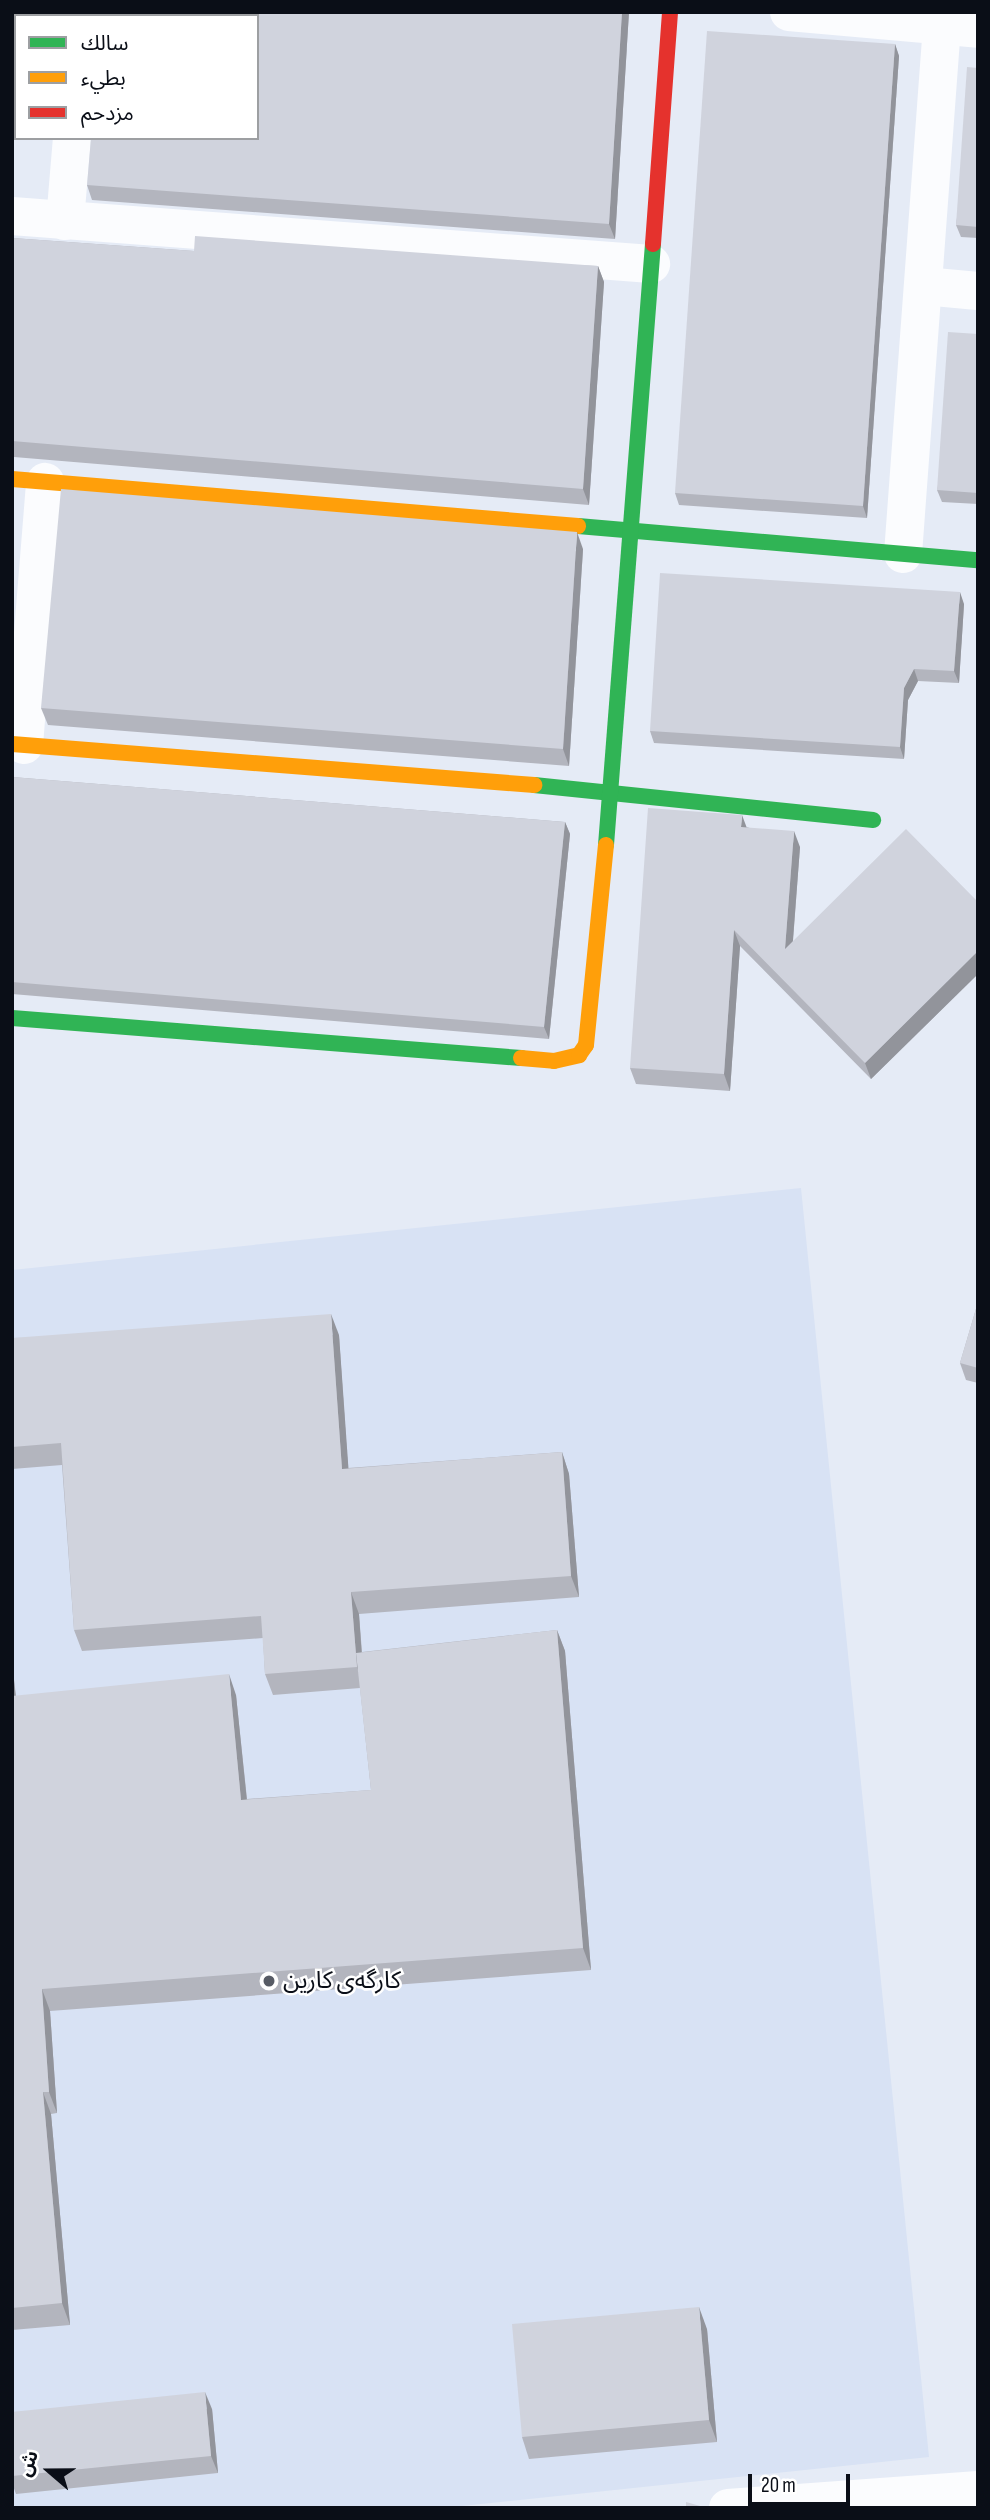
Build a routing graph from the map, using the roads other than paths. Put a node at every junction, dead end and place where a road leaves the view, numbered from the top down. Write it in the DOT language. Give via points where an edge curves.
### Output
graph roads {
  1 [pos="670,12"];
  2 [pos="789,12"];
  3 [pos="960,28"];
  4 [pos="72,140"];
  5 [pos="12,216"];
  6 [pos="65,220"];
  7 [pos="651,264"];
  8 [pos="924,286"];
  9 [pos="978,290"];
  10 [pos="29,481"];
  11 [pos="630,527"];
  12 [pos="903,554"];
  13 [pos="978,559"];
  14 [pos="18,744"];
  15 [pos="612,791"];
  16 [pos="873,820"];
  17 [pos="12,1018"];
  18 [pos="978,2490"];
  19 [pos="928,2501"];
  20 [pos="728,2508"];
  1 -- 7 [label="street"];
  2 -- 3 [label="street"];
  3 -- 8 [label="street"];
  4 -- 6 [label="street"];
  5 -- 6 [label="street"];
  6 -- 7 [label="street"];
  7 -- 11 [label="street"];
  8 -- 9 [label="street"];
  8 -- 12 [label="street"];
  10 -- 11 [label="street"];
  10 -- 14 [label="street"];
  11 -- 12 [label="street"];
  11 -- 15 [label="street"];
  12 -- 13 [label="street"];
  14 -- 15 [label="street"];
  15 -- 16 [label="street"];
  15 -- 17 [label="street" via="586,1045 568,1060"];
  18 -- 19 [label="street"];
  19 -- 20 [label="street"];
}
